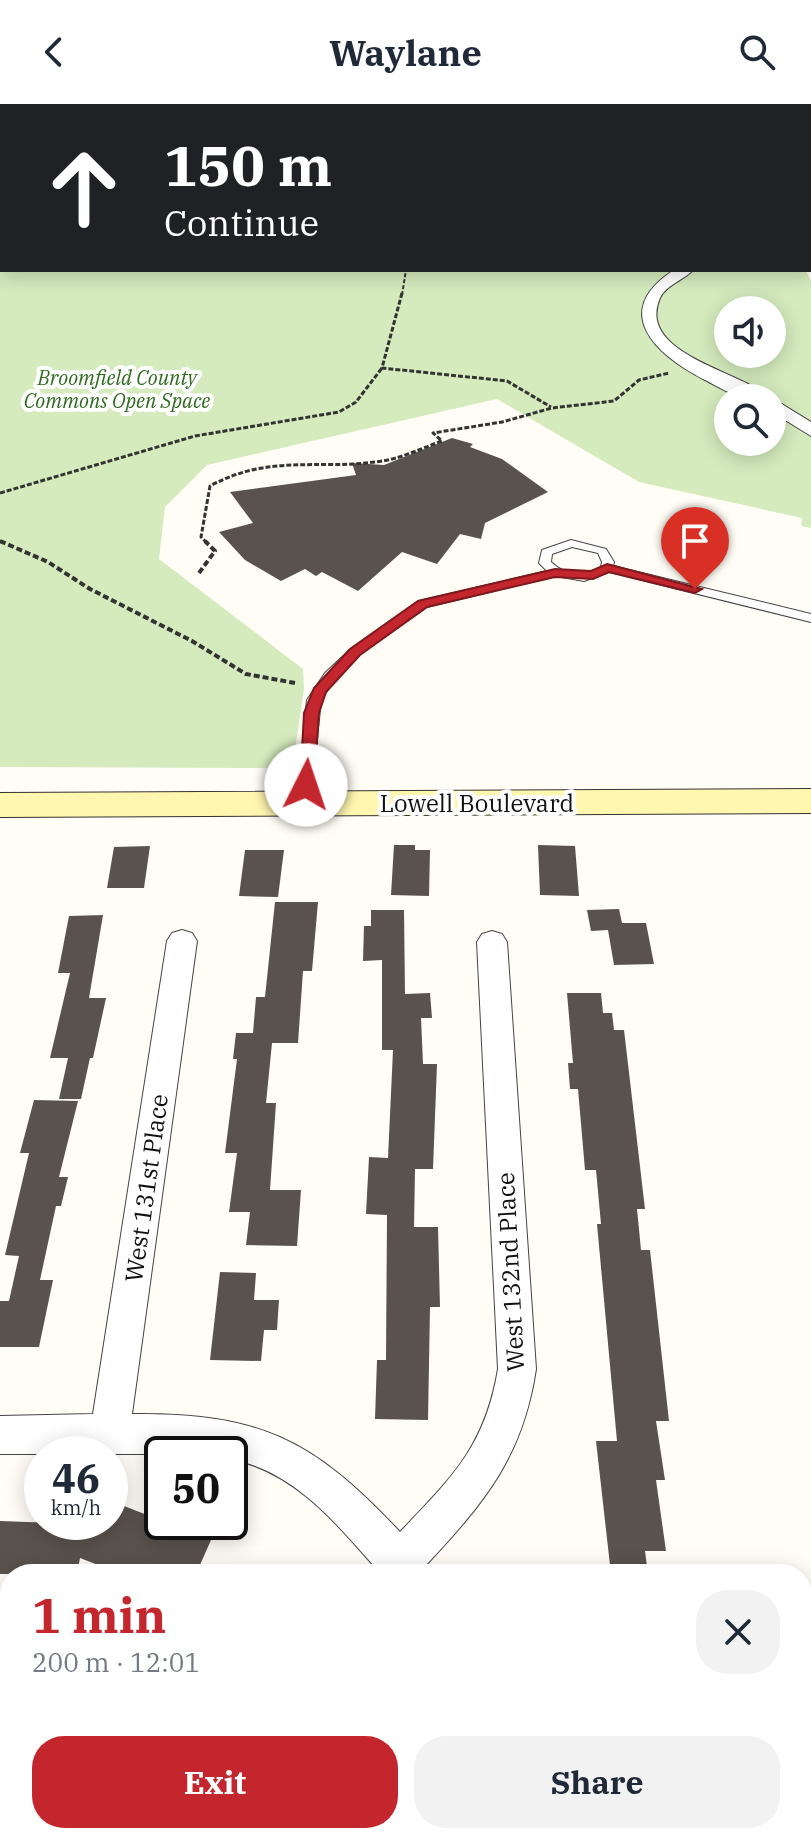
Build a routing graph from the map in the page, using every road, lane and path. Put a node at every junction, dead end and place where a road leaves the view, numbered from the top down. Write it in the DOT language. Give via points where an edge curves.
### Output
graph roads {
  1 [pos="406,272"];
  2 [pos="682,272"];
  3 [pos="673,366"];
  4 [pos="382,368"];
  5 [pos="732,384"];
  6 [pos="552,408"];
  7 [pos="786,413"];
  8 [pos="811,430"];
  9 [pos="0,493"];
  10 [pos="0,541"];
  11 [pos="607,568"];
  12 [pos="199,573"];
  13 [pos="555,573"];
  14 [pos="811,618"];
  15 [pos="295,683"];
  16 [pos="0,777"];
  17 [pos="306,777"];
  18 [pos="811,777"];
  19 [pos="811,801"];
  20 [pos="123,804"];
  21 [pos="0,805"];
  22 [pos="182,941"];
  23 [pos="492,942"];
  24 [pos="0,1435"];
  25 [pos="109,1435"];
  26 [pos="401,1564"];
  27 [pos="408,1564"];
  1 -- 4 [label="path"];
  2 -- 5 [label="street" via="651,301 655,334 686,361"];
  3 -- 6 [label="path" via="668,373 639,380 614,401"];
  4 -- 6 [label="path" via="497,379 524,388"];
  4 -- 9 [label="path" via="356,402 339,412 195,436"];
  6 -- 12 [label="path" via="433,433 442,441 380,462 291,461 218,481 206,499 201,537 215,551"];
  7 -- 8 [label="street"];
  10 -- 15 [label="path" via="48,562 246,674"];
  11 -- 13 [label="lane" via="583,577"];
  11 -- 13 [label="lane" via="602,551 571,543 546,552 545,563"];
  11 -- 14 [label="lane"];
  13 -- 17 [label="lane" via="423,604 355,652 314,700"];
  16 -- 17 [label="main road, Lowell Boulevard"];
  17 -- 18 [label="main road, Lowell Boulevard"];
  17 -- 20 [label="main road" via="300,792 287,795"];
  19 -- 20 [label="main road, Lowell Boulevard"];
  20 -- 21 [label="main road, Lowell Boulevard"];
  22 -- 25 [label="street, West 131st Place"];
  23 -- 27 [label="street, West 132nd Place" via="517,1369 513,1406 494,1455"];
  24 -- 25 [label="street"];
  25 -- 26 [label="street" via="240,1440 274,1452 312,1476"];
}
